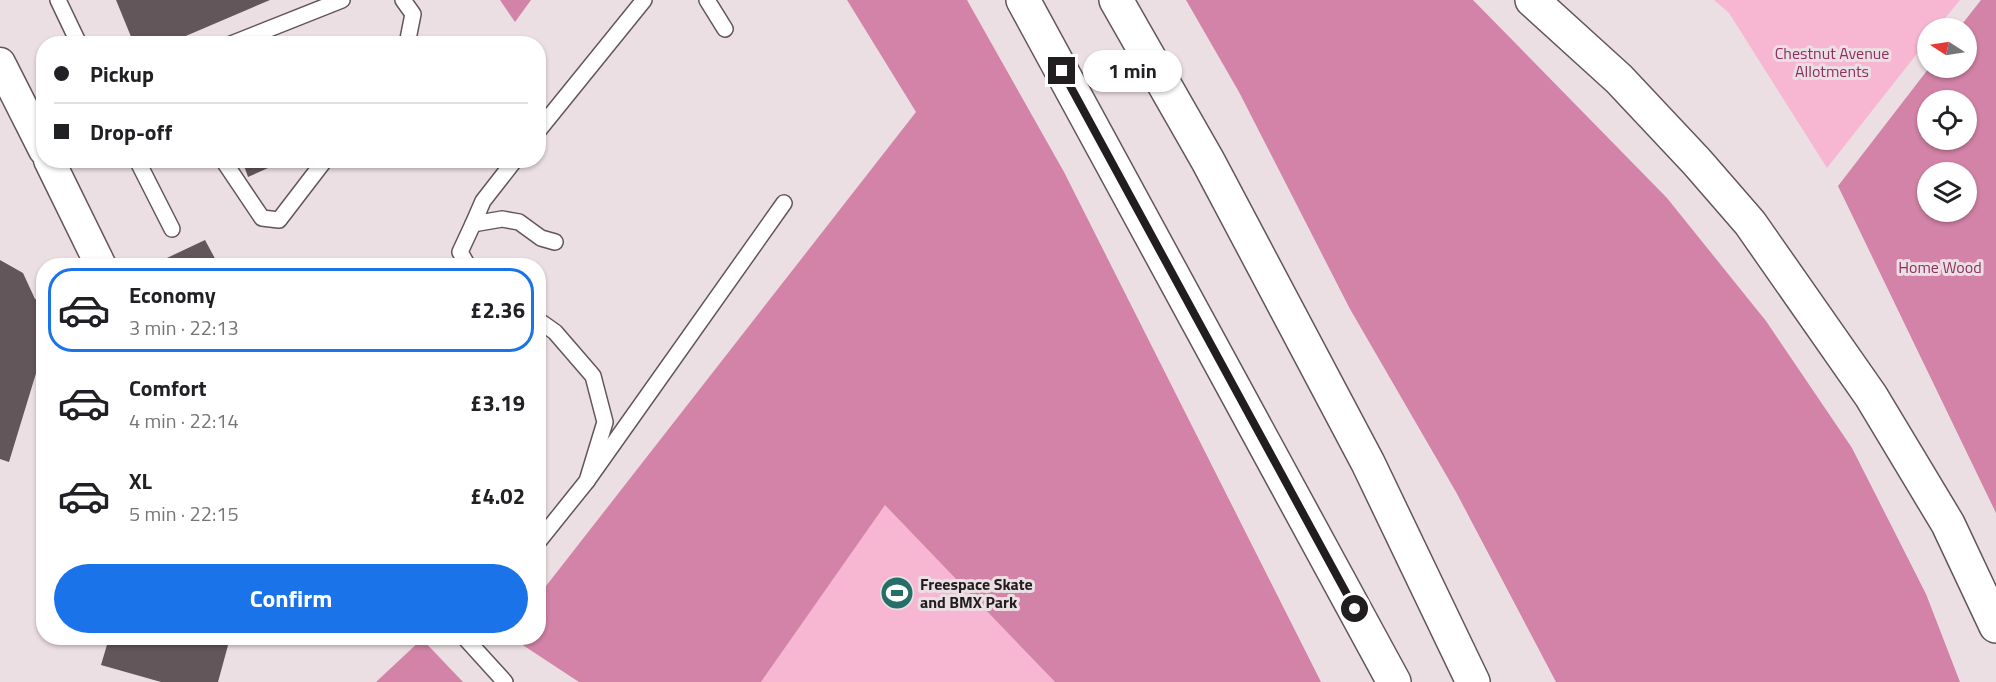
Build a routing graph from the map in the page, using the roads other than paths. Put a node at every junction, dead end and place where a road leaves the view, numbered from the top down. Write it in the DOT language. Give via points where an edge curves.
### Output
graph roads {
  1 [pos="58,0"];
  2 [pos="342,0"];
  3 [pos="403,0"];
  4 [pos="644,0"];
  5 [pos="707,0"];
  6 [pos="1023,0"];
  7 [pos="1116,0"];
  8 [pos="1532,0"];
  9 [pos="725,29"];
  10 [pos="75,36"];
  11 [pos="251,36"];
  12 [pos="408,36"];
  13 [pos="0,63"];
  14 [pos="36,119"];
  15 [pos="546,121"];
  16 [pos="53,168"];
  17 [pos="141,168"];
  18 [pos="228,168"];
  19 [pos="320,168"];
  20 [pos="509,168"];
  21 [pos="784,203"];
  22 [pos="473,224"];
  23 [pos="172,229"];
  24 [pos="555,242"];
  25 [pos="97,258"];
  26 [pos="463,258"];
  27 [pos="546,326"];
  28 [pos="588,481"];
  29 [pos="546,532"];
  30 [pos="1355,609"];
  31 [pos="1996,626"];
  32 [pos="471,645"];
  33 [pos="505,682"];
  34 [pos="1376,682"];
  35 [pos="1394,682"];
  36 [pos="1473,682"];
  1 -- 10 [label="lane"];
  2 -- 11 [label="lane"];
  3 -- 12 [label="lane" via="412,14"];
  4 -- 15 [label="lane"];
  5 -- 9 [label="lane"];
  6 -- 30 [label="highway"];
  7 -- 36 [label="highway" via="1208,161 1368,463"];
  8 -- 31 [label="highway" via="1619,79 1750,223 1871,396 1948,524"];
  13 -- 14 [label="street"];
  16 -- 25 [label="street"];
  17 -- 23 [label="lane"];
  18 -- 19 [label="lane" via="261,218 279,220"];
  20 -- 22 [label="lane" via="483,201"];
  21 -- 28 [label="lane"];
  22 -- 24 [label="lane" via="502,219 519,222 541,238"];
  22 -- 26 [label="lane" via="460,252"];
  27 -- 28 [label="lane" via="593,376 606,422"];
  28 -- 29 [label="lane"];
  30 -- 34 [label="highway"];
  30 -- 35 [label="highway"];
  32 -- 33 [label="lane"];
}
